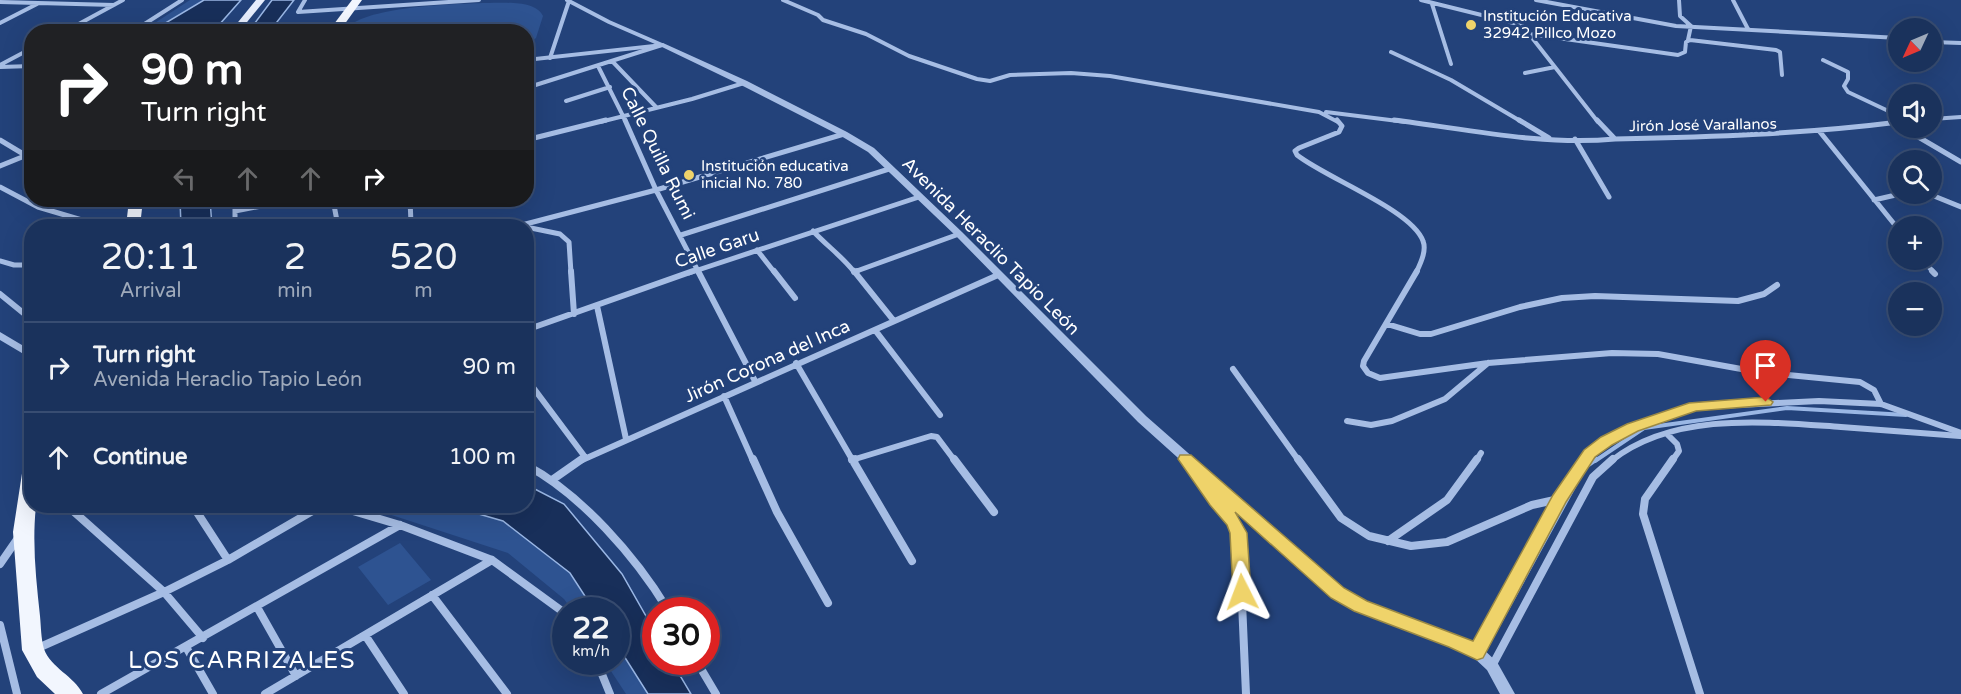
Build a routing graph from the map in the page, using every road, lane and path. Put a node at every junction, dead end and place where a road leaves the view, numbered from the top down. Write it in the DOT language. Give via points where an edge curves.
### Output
graph roads {
  1 [pos="123,0"];
  2 [pos="182,0"];
  3 [pos="261,0"];
  4 [pos="305,0"];
  5 [pos="479,0"];
  6 [pos="568,0"];
  7 [pos="783,0"];
  8 [pos="1421,0"];
  9 [pos="1536,0"];
  10 [pos="1679,0"];
  11 [pos="1733,0"];
  12 [pos="5,1"];
  13 [pos="38,4"];
  14 [pos="353,4"];
  15 [pos="1431,4"];
  16 [pos="114,5"];
  17 [pos="1,22"];
  18 [pos="78,24"];
  19 [pos="144,24"];
  20 [pos="241,24"];
  21 [pos="339,24"];
  22 [pos="1691,26"];
  23 [pos="1748,29"];
  24 [pos="1530,34"];
  25 [pos="1888,37"];
  26 [pos="1688,40"];
  27 [pos="1942,42"];
  28 [pos="1961,43"];
  29 [pos="663,45"];
  30 [pos="24,52"];
  31 [pos="1391,52"];
  32 [pos="550,58"];
  33 [pos="534,60"];
  34 [pos="1823,60"];
  35 [pos="612,61"];
  36 [pos="1451,64"];
  37 [pos="0,66"];
  38 [pos="24,66"];
  39 [pos="598,66"];
  40 [pos="1554,67"];
  41 [pos="1525,73"];
  42 [pos="1782,75"];
  43 [pos="744,83"];
  44 [pos="534,86"];
  45 [pos="610,87"];
  46 [pos="566,101"];
  47 [pos="656,107"];
  48 [pos="1888,111"];
  49 [pos="1319,112"];
  50 [pos="623,115"];
  51 [pos="1961,117"];
  52 [pos="1942,118"];
  53 [pos="1888,125"];
  54 [pos="1820,132"];
  55 [pos="844,134"];
  56 [pos="534,138"];
  57 [pos="1550,138"];
  58 [pos="1920,138"];
  59 [pos="1575,139"];
  60 [pos="1615,139"];
  61 [pos="0,140"];
  62 [pos="24,154"];
  63 [pos="24,155"];
  64 [pos="1961,162"];
  65 [pos="0,166"];
  66 [pos="889,169"];
  67 [pos="0,187"];
  68 [pos="656,190"];
  69 [pos="919,197"];
  70 [pos="1609,197"];
  71 [pos="1888,197"];
  72 [pos="1942,199"];
  73 [pos="24,200"];
  74 [pos="1874,201"];
  75 [pos="38,207"];
  76 [pos="234,207"];
  77 [pos="255,207"];
  78 [pos="1961,207"];
  79 [pos="234,211"];
  80 [pos="1888,218"];
  81 [pos="78,219"];
  82 [pos="235,219"];
  83 [pos="534,223"];
  84 [pos="534,229"];
  85 [pos="813,231"];
  86 [pos="958,234"];
  87 [pos="681,235"];
  88 [pos="757,250"];
  89 [pos="0,261"];
  90 [pos="24,265"];
  91 [pos="699,269"];
  92 [pos="1932,270"];
  93 [pos="854,272"];
  94 [pos="1935,274"];
  95 [pos="998,275"];
  96 [pos="1777,285"];
  97 [pos="0,294"];
  98 [pos="795,298"];
  99 [pos="597,306"];
  100 [pos="24,314"];
  101 [pos="574,314"];
  102 [pos="894,321"];
  103 [pos="1387,324"];
  104 [pos="534,327"];
  105 [pos="875,330"];
  106 [pos="0,335"];
  107 [pos="24,351"];
  108 [pos="796,363"];
  109 [pos="1488,363"];
  110 [pos="1233,369"];
  111 [pos="755,381"];
  112 [pos="534,389"];
  113 [pos="724,396"];
  114 [pos="1881,404"];
  115 [pos="940,415"];
  116 [pos="1347,421"];
  117 [pos="1667,434"];
  118 [pos="1961,434"];
  119 [pos="627,439"];
  120 [pos="1481,453"];
  121 [pos="585,457"];
  122 [pos="1185,459"];
  123 [pos="852,460"];
  124 [pos="534,470"];
  125 [pos="552,480"];
  126 [pos="1559,499"];
  127 [pos="994,512"];
  128 [pos="26,513"];
  129 [pos="75,513"];
  130 [pos="198,513"];
  131 [pos="309,513"];
  132 [pos="360,513"];
  133 [pos="400,525"];
  134 [pos="23,532"];
  135 [pos="1388,542"];
  136 [pos="228,560"];
  137 [pos="492,560"];
  138 [pos="912,561"];
  139 [pos="0,564"];
  140 [pos="164,592"];
  141 [pos="432,595"];
  142 [pos="661,597"];
  143 [pos="828,603"];
  144 [pos="552,604"];
  145 [pos="257,607"];
  146 [pos="0,625"];
  147 [pos="364,635"];
  148 [pos="203,638"];
  149 [pos="186,647"];
  150 [pos="33,650"];
  151 [pos="1477,652"];
  152 [pos="1492,666"];
  153 [pos="602,675"];
  154 [pos="705,675"];
  155 [pos="296,676"];
  156 [pos="715,692"];
  157 [pos="17,694"];
  158 [pos="71,694"];
  159 [pos="101,694"];
  160 [pos="213,694"];
  161 [pos="265,694"];
  162 [pos="404,694"];
  163 [pos="507,694"];
  164 [pos="610,694"];
  165 [pos="1246,694"];
  166 [pos="1508,694"];
  167 [pos="1700,694"];
  1 -- 16 [label="street"];
  2 -- 19 [label="street"];
  3 -- 20 [label="main road"];
  4 -- 14 [label="street" via="298,12"];
  5 -- 14 [label="street"];
  6 -- 29 [label="street, Avenida Heraclio Tapio León"];
  6 -- 32 [label="street"];
  7 -- 49 [label="street" via="909,56 977,80 1071,73 1110,76"];
  8 -- 15 [label="street, Jirón José Varallanos"];
  9 -- 22 [label="street" via="1671,26"];
  10 -- 22 [label="street" via="1680,16"];
  11 -- 23 [label="street"];
  12 -- 13 [label="street"];
  13 -- 16 [label="street"];
  13 -- 17 [label="street"];
  14 -- 21 [label="highway"];
  15 -- 24 [label="street, Jirón José Varallanos" via="1522,24"];
  15 -- 36 [label="street"];
  16 -- 18 [label="street"];
  22 -- 23 [label="street"];
  22 -- 26 [label="street"];
  23 -- 25 [label="street"];
  24 -- 26 [label="street" via="1678,55 1685,52"];
  24 -- 40 [label="street, Jirón José Varallanos"];
  26 -- 42 [label="street" via="1780,52"];
  27 -- 28 [label="street"];
  29 -- 32 [label="street"];
  29 -- 35 [label="street"];
  29 -- 43 [label="street, Avenida Heraclio Tapio León"];
  30 -- 37 [label="street"];
  31 -- 57 [label="street" via="1451,80"];
  32 -- 33 [label="street"];
  34 -- 48 [label="street" via="1848,72 1844,86 1848,92"];
  35 -- 39 [label="street"];
  35 -- 47 [label="street"];
  37 -- 38 [label="street"];
  39 -- 44 [label="street"];
  39 -- 45 [label="street, Calle Quilla Rumi"];
  40 -- 41 [label="street"];
  40 -- 60 [label="street, Jirón José Varallanos"];
  43 -- 47 [label="street"];
  43 -- 55 [label="street, Avenida Heraclio Tapio León"];
  45 -- 46 [label="street"];
  45 -- 50 [label="street, Calle Quilla Rumi"];
  47 -- 50 [label="street"];
  49 -- 57 [label="street"];
  49 -- 103 [label="street" via="1337,120 1342,126 1339,132 1299,148 1296,155 1401,217 1424,243 1413,281"];
  50 -- 56 [label="street"];
  50 -- 68 [label="street, Calle Quilla Rumi"];
  51 -- 52 [label="street"];
  53 -- 54 [label="street, Jirón José Varallanos"];
  54 -- 60 [label="street, Jirón José Varallanos"];
  54 -- 74 [label="street"];
  55 -- 66 [label="street, Avenida Heraclio Tapio León" via="871,150"];
  55 -- 68 [label="street"];
  57 -- 59 [label="street"];
  58 -- 64 [label="street"];
  59 -- 60 [label="street"];
  59 -- 70 [label="street"];
  61 -- 62 [label="street"];
  63 -- 65 [label="street"];
  66 -- 69 [label="street, Avenida Heraclio Tapio León"];
  66 -- 87 [label="street"];
  67 -- 73 [label="street"];
  68 -- 83 [label="street"];
  68 -- 87 [label="street, Calle Quilla Rumi"];
  69 -- 85 [label="street, Calle Garu"];
  69 -- 86 [label="street, Avenida Heraclio Tapio León"];
  71 -- 74 [label="street"];
  72 -- 78 [label="street"];
  74 -- 80 [label="street"];
  75 -- 81 [label="street"];
  76 -- 79 [label="street"];
  77 -- 79 [label="street"];
  79 -- 82 [label="street"];
  84 -- 101 [label="street" via="566,238 568,242"];
  85 -- 88 [label="street, Calle Garu"];
  85 -- 93 [label="street"];
  86 -- 93 [label="street"];
  86 -- 95 [label="street, Avenida Heraclio Tapio León"];
  87 -- 91 [label="street, Calle Quilla Rumi"];
  88 -- 91 [label="street, Calle Garu"];
  88 -- 98 [label="street"];
  89 -- 90 [label="street"];
  91 -- 99 [label="street, Calle Garu"];
  91 -- 111 [label="street, Calle Quilla Rumi"];
  92 -- 94 [label="street"];
  93 -- 102 [label="street"];
  95 -- 102 [label="street, Jirón Corona del Inca"];
  95 -- 122 [label="street, Avenida Heraclio Tapio León"];
  96 -- 103 [label="street" via="1764,294 1738,301 1562,298 1431,334"];
  97 -- 100 [label="street"];
  99 -- 101 [label="street, Calle Garu"];
  99 -- 119 [label="street"];
  101 -- 104 [label="street, Calle Garu"];
  102 -- 105 [label="street, Jirón Corona del Inca"];
  103 -- 109 [label="street" via="1365,357 1363,366 1374,376"];
  105 -- 108 [label="street, Jirón Corona del Inca"];
  105 -- 115 [label="street"];
  106 -- 107 [label="street"];
  108 -- 111 [label="street, Jirón Corona del Inca"];
  108 -- 123 [label="street"];
  109 -- 114 [label="street" via="1612,353 1658,354 1758,372 1860,382 1878,394"];
  109 -- 116 [label="street" via="1445,399 1392,421"];
  110 -- 135 [label="street" via="1341,518 1369,536"];
  111 -- 113 [label="street, Jirón Corona del Inca"];
  112 -- 121 [label="street"];
  113 -- 119 [label="street, Jirón Corona del Inca"];
  113 -- 143 [label="street" via="777,512"];
  114 -- 118 [label="street"];
  114 -- 126 [label="street" via="1819,401 1694,407 1606,441 1589,453"];
  117 -- 118 [label="street" via="1711,426 1773,423"];
  117 -- 152 [label="street" via="1613,457 1593,477"];
  117 -- 167 [label="street" via="1679,451 1645,499 1643,514"];
  119 -- 121 [label="street, Jirón Corona del Inca"];
  120 -- 135 [label="street" via="1447,500"];
  121 -- 125 [label="street, Jirón Corona del Inca"];
  122 -- 151 [label="street, Avenida Heraclio Tapio León" via="1338,593"];
  122 -- 165 [label="street" via="1239,533"];
  123 -- 127 [label="street" via="937,437"];
  123 -- 138 [label="street"];
  124 -- 125 [label="street"];
  125 -- 142 [label="street" via="625,547"];
  126 -- 135 [label="street" via="1532,505 1447,542 1411,546"];
  126 -- 151 [label="street"];
  128 -- 134 [label="highway"];
  129 -- 140 [label="street"];
  130 -- 136 [label="street"];
  131 -- 136 [label="street"];
  132 -- 133 [label="street"];
  133 -- 137 [label="street"];
  133 -- 145 [label="street"];
  134 -- 139 [label="street"];
  134 -- 150 [label="highway"];
  136 -- 140 [label="street"];
  137 -- 141 [label="street"];
  137 -- 144 [label="street"];
  140 -- 148 [label="street"];
  140 -- 150 [label="street"];
  141 -- 147 [label="street"];
  141 -- 163 [label="street"];
  145 -- 148 [label="street"];
  145 -- 155 [label="street"];
  146 -- 157 [label="street"];
  147 -- 155 [label="street"];
  147 -- 162 [label="street"];
  148 -- 149 [label="street"];
  149 -- 159 [label="street"];
  149 -- 160 [label="street"];
  150 -- 158 [label="highway" via="45,670"];
  151 -- 152 [label="street, Avenida Heraclio Tapio León"];
  152 -- 166 [label="street, Avenida Heraclio Tapio León"];
  153 -- 164 [label="street"];
  154 -- 156 [label="street"];
  155 -- 161 [label="street"];
}
